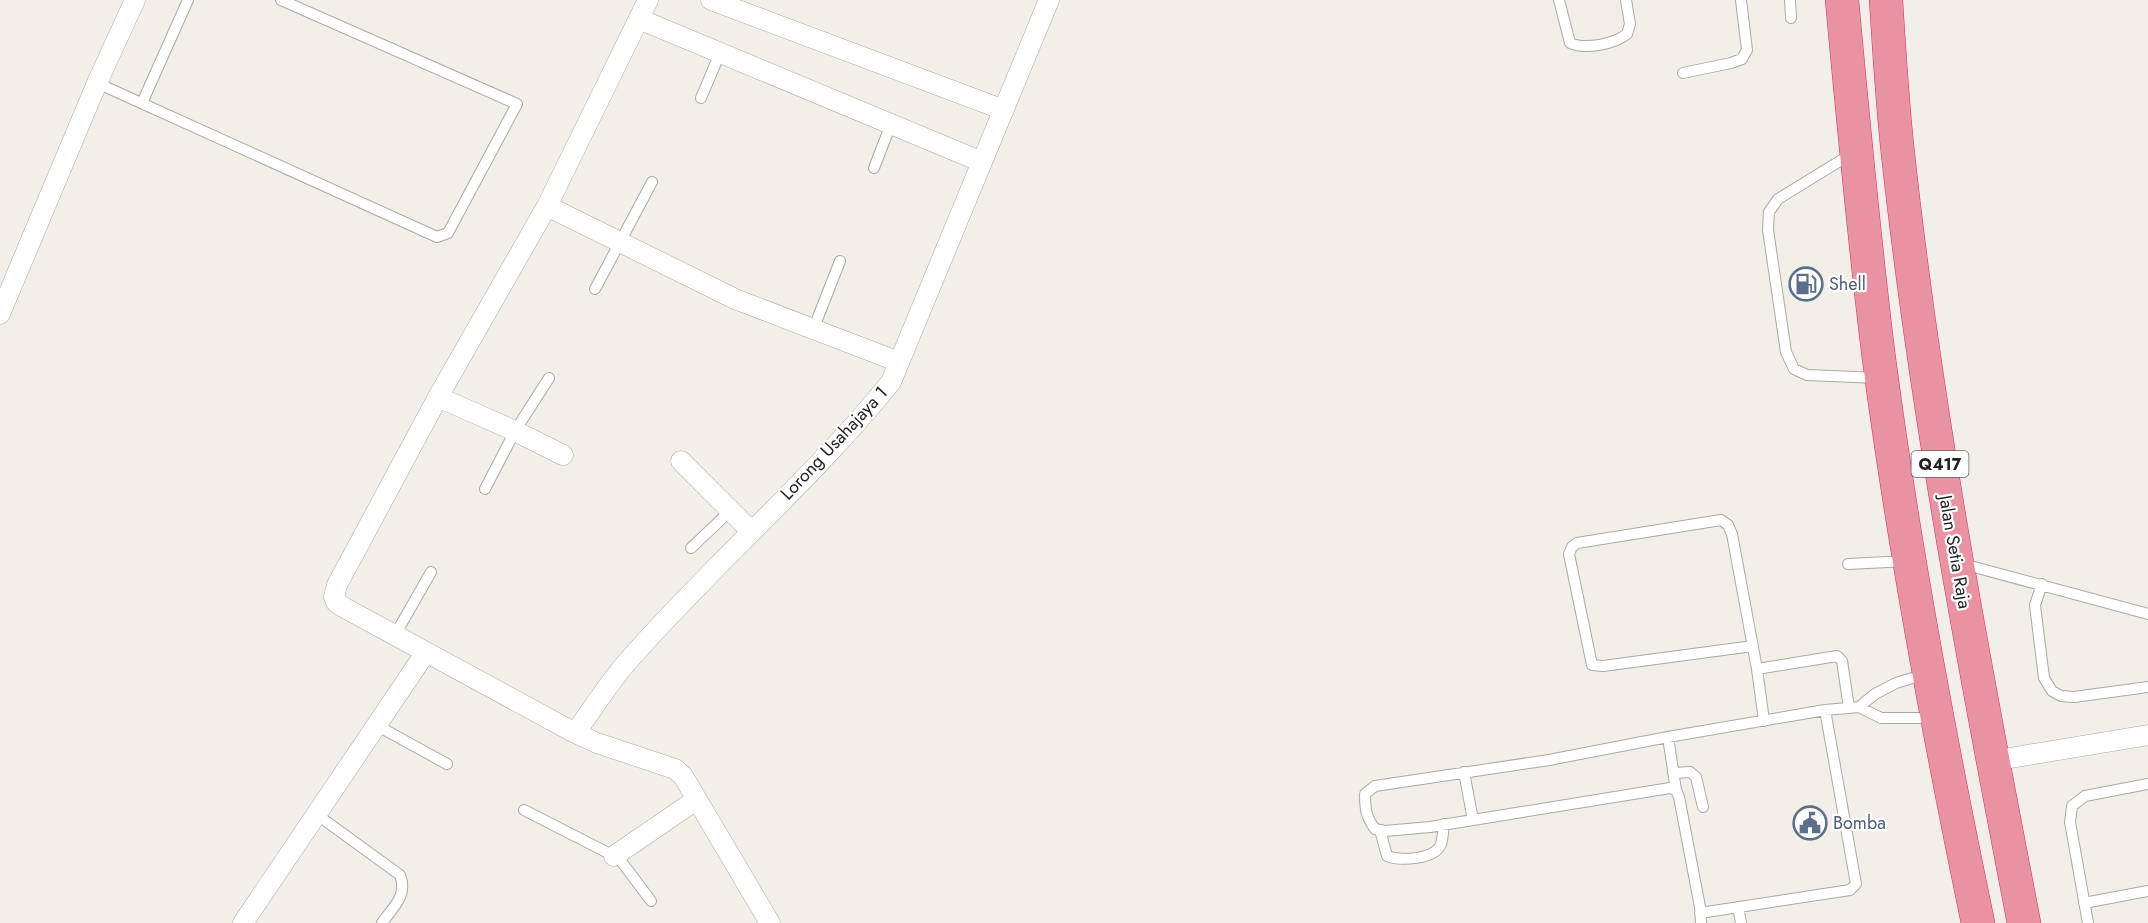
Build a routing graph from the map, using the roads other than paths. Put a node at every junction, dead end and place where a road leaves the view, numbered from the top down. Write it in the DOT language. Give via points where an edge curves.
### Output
graph roads {
  1 [pos="135,0"];
  2 [pos="188,0"];
  3 [pos="280,0"];
  4 [pos="648,0"];
  5 [pos="711,0"];
  6 [pos="1049,0"];
  7 [pos="1559,0"];
  8 [pos="1626,0"];
  9 [pos="1741,0"];
  10 [pos="1790,0"];
  11 [pos="1842,0"];
  12 [pos="1886,0"];
  13 [pos="1791,18"];
  14 [pos="639,19"];
  15 [pos="720,52"];
  16 [pos="1683,73"];
  17 [pos="97,83"];
  18 [pos="700,98"];
  19 [pos="142,103"];
  20 [pos="1004,110"];
  21 [pos="891,124"];
  22 [pos="1856,151"];
  23 [pos="982,162"];
  24 [pos="874,168"];
  25 [pos="652,182"];
  26 [pos="546,206"];
  27 [pos="619,242"];
  28 [pos="840,261"];
  29 [pos="595,289"];
  30 [pos="0,314"];
  31 [pos="813,330"];
  32 [pos="899,362"];
  33 [pos="549,378"];
  34 [pos="1882,379"];
  35 [pos="438,397"];
  36 [pos="515,431"];
  37 [pos="563,455"];
  38 [pos="681,461"];
  39 [pos="485,489"];
  40 [pos="731,510"];
  41 [pos="751,531"];
  42 [pos="691,548"];
  43 [pos="1910,561"];
  44 [pos="1957,562"];
  45 [pos="1848,564"];
  46 [pos="431,572"];
  47 [pos="2042,584"];
  48 [pos="2148,614"];
  49 [pos="395,635"];
  50 [pos="1753,646"];
  51 [pos="426,652"];
  52 [pos="1757,669"];
  53 [pos="1929,673"];
  54 [pos="2148,687"];
  55 [pos="1854,707"];
  56 [pos="1825,710"];
  57 [pos="1937,718"];
  58 [pos="1764,721"];
  59 [pos="376,725"];
  60 [pos="575,733"];
  61 [pos="2148,735"];
  62 [pos="1668,737"];
  63 [pos="1992,761"];
  64 [pos="447,764"];
  65 [pos="1464,772"];
  66 [pos="1673,773"];
  67 [pos="2148,784"];
  68 [pos="1676,790"];
  69 [pos="696,800"];
  70 [pos="1703,807"];
  71 [pos="525,810"];
  72 [pos="316,814"];
  73 [pos="1473,820"];
  74 [pos="1444,824"];
  75 [pos="1380,830"];
  76 [pos="614,856"];
  77 [pos="2148,891"];
  78 [pos="651,901"];
  79 [pos="2084,903"];
  80 [pos="1738,907"];
  81 [pos="1701,918"];
  82 [pos="243,923"];
  83 [pos="382,923"];
  84 [pos="770,923"];
  85 [pos="1741,923"];
  86 [pos="1978,923"];
  87 [pos="2024,923"];
  88 [pos="2088,923"];
  1 -- 17 [label="street"];
  2 -- 19 [label="lane"];
  3 -- 19 [label="lane" via="517,104 448,233 436,237"];
  4 -- 14 [label="street"];
  5 -- 20 [label="street"];
  6 -- 20 [label="street, Lorong Usahajaya 1"];
  7 -- 8 [label="lane" via="1567,37 1578,46 1618,41 1627,34 1630,24"];
  9 -- 16 [label="lane" via="1747,50 1742,59"];
  10 -- 13 [label="lane"];
  11 -- 22 [label="highway, Q417"];
  12 -- 44 [label="highway, Jalan Setia Raja / Q417" via="1897,145"];
  14 -- 15 [label="street"];
  14 -- 26 [label="street"];
  15 -- 18 [label="lane"];
  15 -- 21 [label="street"];
  17 -- 19 [label="lane"];
  17 -- 30 [label="street"];
  20 -- 23 [label="street, Lorong Usahajaya 1"];
  21 -- 23 [label="street"];
  21 -- 24 [label="lane"];
  22 -- 34 [label="highway, Q417"];
  22 -- 34 [label="lane" via="1778,199 1769,212 1768,230 1786,352 1794,369 1807,375"];
  23 -- 32 [label="street, Lorong Usahajaya 1"];
  25 -- 27 [label="lane"];
  26 -- 27 [label="street"];
  26 -- 35 [label="street"];
  27 -- 29 [label="lane"];
  27 -- 31 [label="street" via="724,295"];
  28 -- 31 [label="lane"];
  31 -- 32 [label="street"];
  32 -- 41 [label="street, Lorong Usahajaya 1" via="891,382 858,423"];
  33 -- 36 [label="lane"];
  34 -- 43 [label="highway, Q417"];
  35 -- 36 [label="street"];
  35 -- 49 [label="street" via="334,592 336,602 343,607"];
  36 -- 37 [label="street"];
  36 -- 39 [label="lane"];
  38 -- 40 [label="street"];
  40 -- 41 [label="street"];
  40 -- 42 [label="lane"];
  41 -- 60 [label="street, Lorong Usahajaya 1" via="628,660"];
  43 -- 45 [label="lane"];
  43 -- 53 [label="highway, Q417"];
  44 -- 47 [label="lane"];
  44 -- 63 [label="highway, Jalan Setia Raja / Q417"];
  46 -- 49 [label="lane"];
  47 -- 48 [label="lane"];
  47 -- 54 [label="lane" via="2035,605 2044,678 2052,691 2074,698"];
  49 -- 51 [label="street"];
  50 -- 50 [label="lane" via="1732,534 1721,520 1577,543 1572,547 1569,554 1592,665"];
  50 -- 52 [label="lane"];
  51 -- 59 [label="street"];
  51 -- 60 [label="street"];
  52 -- 55 [label="lane" via="1837,656 1842,661"];
  52 -- 58 [label="lane"];
  53 -- 55 [label="lane" via="1896,683"];
  53 -- 57 [label="highway, Q417"];
  55 -- 56 [label="lane"];
  55 -- 57 [label="lane" via="1881,718"];
  56 -- 58 [label="lane"];
  56 -- 80 [label="lane" via="1856,884 1850,890"];
  57 -- 86 [label="highway, Q417"];
  58 -- 62 [label="lane"];
  59 -- 64 [label="lane"];
  59 -- 72 [label="street"];
  60 -- 69 [label="street" via="675,770"];
  61 -- 63 [label="street"];
  62 -- 65 [label="lane"];
  62 -- 66 [label="lane"];
  63 -- 87 [label="highway, Jalan Setia Raja / Q417"];
  65 -- 73 [label="lane"];
  65 -- 75 [label="lane" via="1375,786 1365,794 1365,810 1375,829"];
  66 -- 68 [label="lane"];
  66 -- 70 [label="lane" via="1690,772 1696,777"];
  67 -- 79 [label="lane" via="2085,796 2072,806 2070,822"];
  68 -- 73 [label="lane"];
  68 -- 81 [label="lane"];
  69 -- 76 [label="street"];
  69 -- 84 [label="street"];
  71 -- 76 [label="lane"];
  72 -- 82 [label="street"];
  72 -- 83 [label="lane" via="400,875 402,895"];
  73 -- 74 [label="lane"];
  74 -- 75 [label="lane"];
  74 -- 75 [label="lane" via="1441,845 1434,853 1399,861 1388,856"];
  76 -- 78 [label="lane"];
  77 -- 79 [label="lane"];
  79 -- 88 [label="lane"];
  80 -- 81 [label="lane"];
  80 -- 85 [label="lane"];
}
